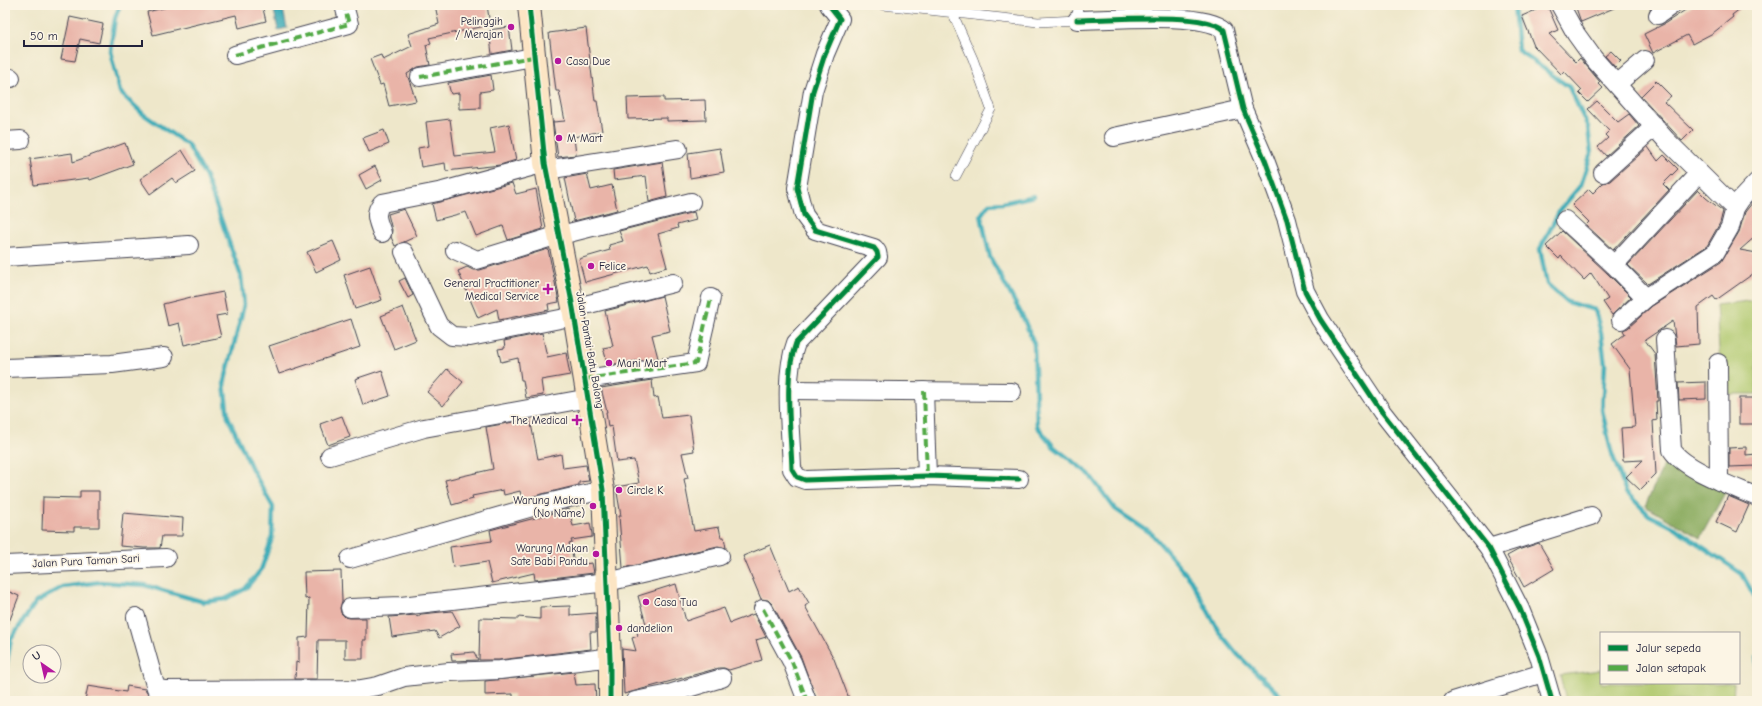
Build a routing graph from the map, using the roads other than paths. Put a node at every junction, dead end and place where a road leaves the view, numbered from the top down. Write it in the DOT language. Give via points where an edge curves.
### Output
graph roads {
  1 [pos="344,5"];
  2 [pos="529,5"];
  3 [pos="829,5"];
  4 [pos="884,5"];
  5 [pos="1560,5"];
  6 [pos="1078,13"];
  7 [pos="953,14"];
  8 [pos="235,55"];
  9 [pos="533,57"];
  10 [pos="1645,60"];
  11 [pos="420,77"];
  12 [pos="1617,84"];
  13 [pos="1243,109"];
  14 [pos="1655,126"];
  15 [pos="1114,137"];
  16 [pos="678,149"];
  17 [pos="546,167"];
  18 [pos="1603,173"];
  19 [pos="1699,173"];
  20 [pos="956,176"];
  21 [pos="1757,182"];
  22 [pos="690,202"];
  23 [pos="1735,208"];
  24 [pos="1565,220"];
  25 [pos="382,234"];
  26 [pos="558,236"];
  27 [pos="189,245"];
  28 [pos="455,250"];
  29 [pos="404,252"];
  30 [pos="5,257"];
  31 [pos="1614,265"];
  32 [pos="673,283"];
  33 [pos="710,298"];
  34 [pos="1646,298"];
  35 [pos="574,312"];
  36 [pos="1621,320"];
  37 [pos="1665,339"];
  38 [pos="164,357"];
  39 [pos="1718,362"];
  40 [pos="5,368"];
  41 [pos="587,389"];
  42 [pos="790,390"];
  43 [pos="924,391"];
  44 [pos="1012,392"];
  45 [pos="330,456"];
  46 [pos="927,476"];
  47 [pos="1019,479"];
  48 [pos="1719,481"];
  49 [pos="603,490"];
  50 [pos="1757,497"];
  51 [pos="1591,516"];
  52 [pos="1489,548"];
  53 [pos="720,556"];
  54 [pos="166,558"];
  55 [pos="350,559"];
  56 [pos="5,565"];
  57 [pos="607,582"];
  58 [pos="350,608"];
  59 [pos="763,610"];
  60 [pos="136,617"];
  61 [pos="610,659"];
  62 [pos="1543,673"];
  63 [pos="722,678"];
  64 [pos="610,701"];
  65 [pos="634,701"];
  66 [pos="807,701"];
  67 [pos="1453,701"];
  68 [pos="1552,701"];
  1 -- 8 [label="street" via="349,24"];
  2 -- 9 [label="street, Jalan Pantai Batu Bolong"];
  3 -- 42 [label="street" via="840,18 813,91 797,188 804,214 815,230 874,248 878,258 796,343 792,355"];
  4 -- 7 [label="lane"];
  5 -- 12 [label="street" via="1594,59"];
  6 -- 7 [label="lane" via="1038,22"];
  6 -- 13 [label="street" via="1175,18 1219,25 1224,30"];
  7 -- 20 [label="lane" via="991,109"];
  9 -- 11 [label="street"];
  9 -- 17 [label="street, Jalan Pantai Batu Bolong"];
  10 -- 12 [label="street"];
  12 -- 14 [label="street"];
  13 -- 15 [label="street"];
  13 -- 52 [label="street" via="1287,220 1305,291 1320,319 1382,412"];
  14 -- 18 [label="street"];
  14 -- 19 [label="street"];
  16 -- 17 [label="street"];
  17 -- 25 [label="street" via="382,202 376,209"];
  17 -- 26 [label="street, Jalan Pantai Batu Bolong"];
  19 -- 23 [label="street"];
  19 -- 31 [label="street"];
  21 -- 23 [label="street"];
  22 -- 26 [label="street"];
  23 -- 34 [label="street" via="1730,228 1715,253"];
  24 -- 31 [label="street"];
  26 -- 28 [label="street" via="477,260"];
  26 -- 35 [label="street, Jalan Pantai Batu Bolong"];
  27 -- 30 [label="street"];
  29 -- 35 [label="street" via="439,326 452,336 470,337"];
  31 -- 34 [label="street"];
  32 -- 35 [label="street"];
  33 -- 41 [label="street" via="696,363"];
  34 -- 36 [label="street"];
  35 -- 41 [label="street, Jalan Pantai Batu Bolong"];
  37 -- 48 [label="street" via="1672,450 1682,461"];
  38 -- 40 [label="street" via="112,364"];
  39 -- 48 [label="street"];
  41 -- 45 [label="street" via="424,428"];
  41 -- 49 [label="street, Jalan Pantai Batu Bolong"];
  42 -- 43 [label="street"];
  42 -- 46 [label="street" via="792,469 797,477 805,480"];
  43 -- 44 [label="street"];
  43 -- 46 [label="street"];
  46 -- 47 [label="street"];
  48 -- 50 [label="street"];
  49 -- 55 [label="street" via="539,505"];
  49 -- 57 [label="street, Jalan Pantai Batu Bolong"];
  51 -- 52 [label="street"];
  52 -- 62 [label="street" via="1520,609"];
  53 -- 57 [label="street"];
  54 -- 56 [label="street, Jalan Pura Taman Sari"];
  57 -- 58 [label="street" via="401,606"];
  57 -- 61 [label="street, Jalan Pantai Batu Bolong"];
  59 -- 66 [label="street" via="792,662"];
  60 -- 61 [label="street" via="156,688 164,690 361,689 404,677"];
  61 -- 64 [label="street, Jalan Pantai Batu Bolong"];
  62 -- 67 [label="street"];
  62 -- 68 [label="street"];
  63 -- 65 [label="street" via="665,695"];
}
